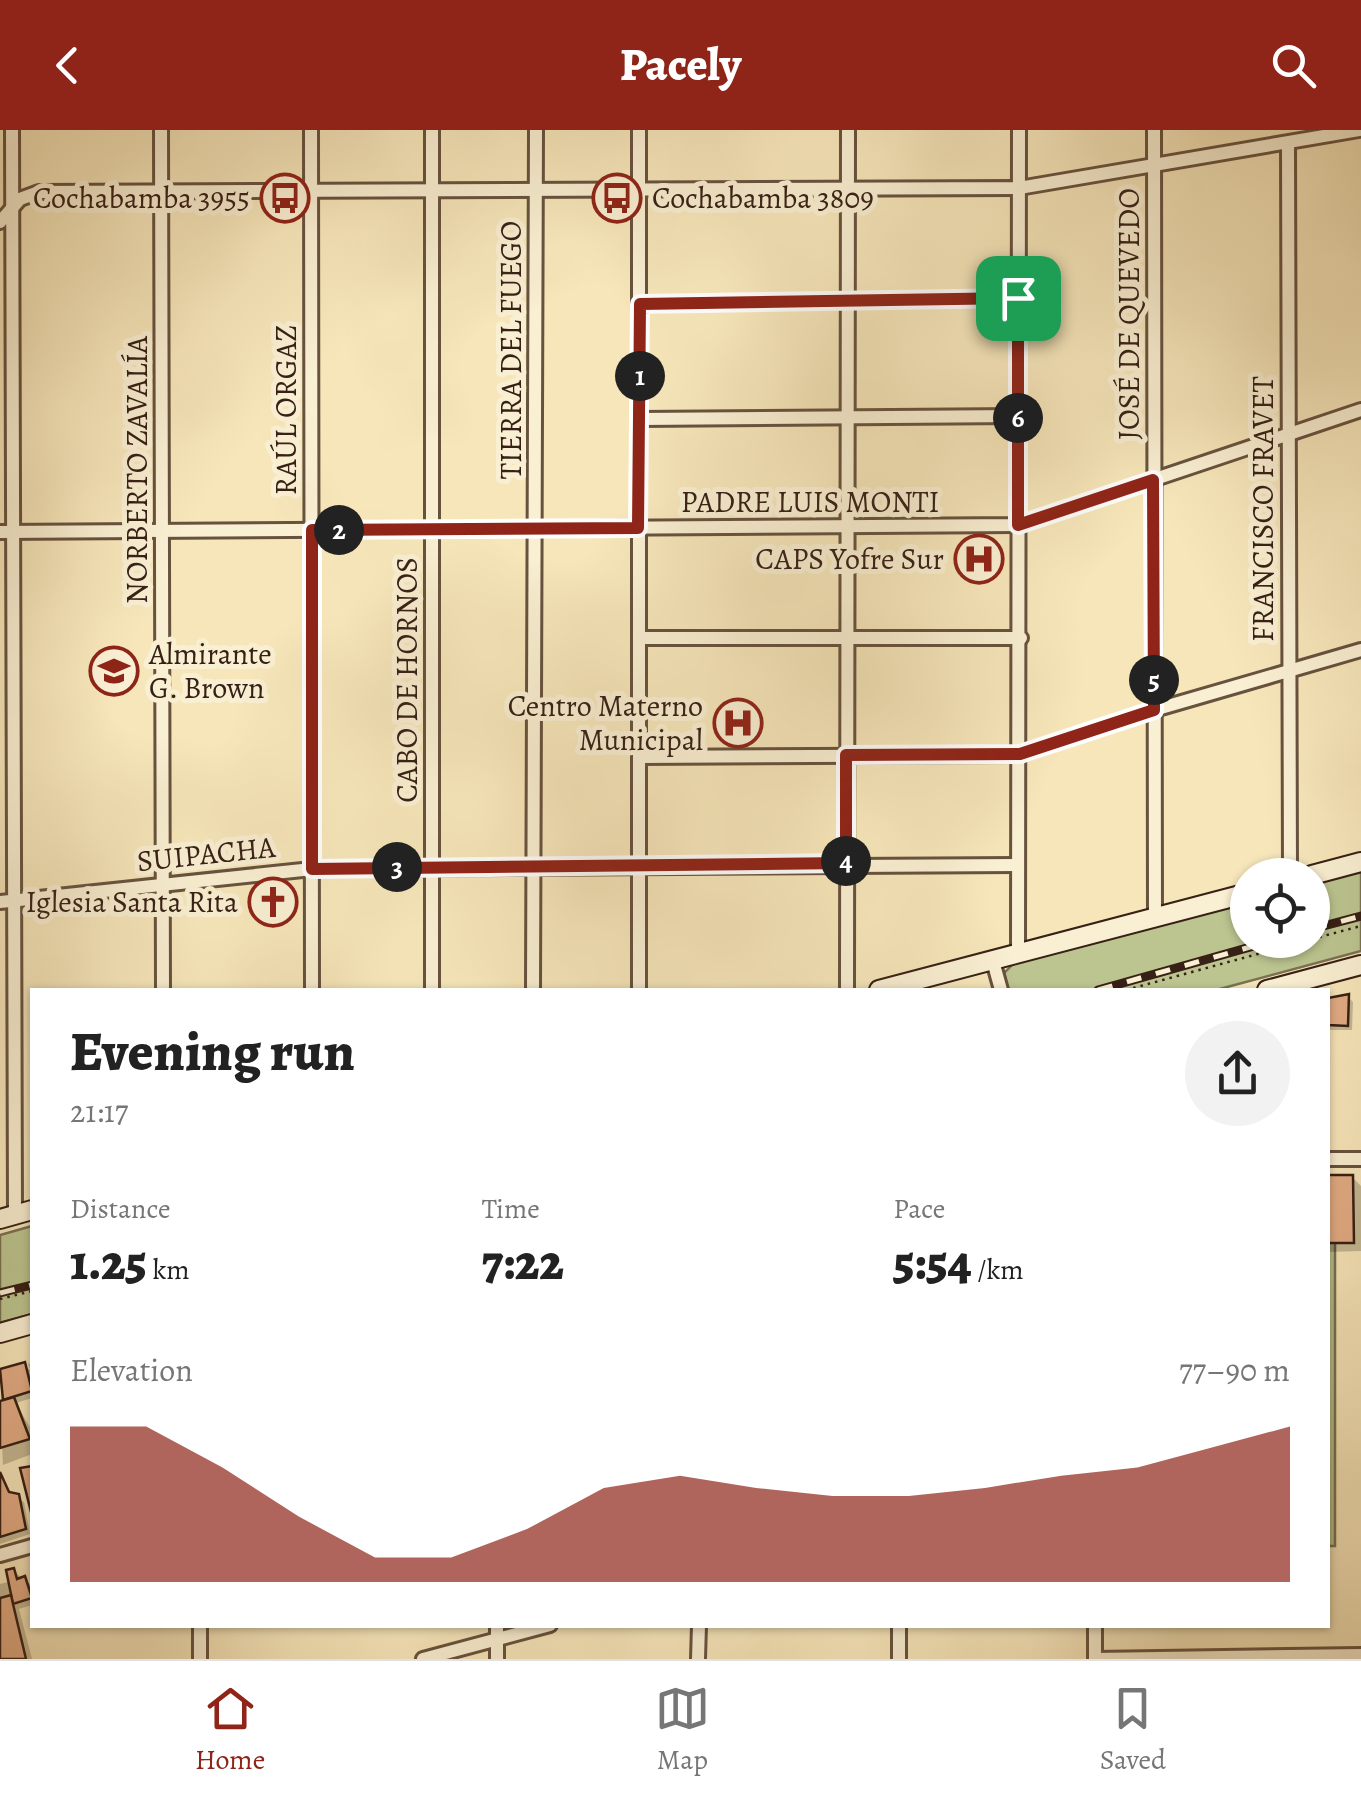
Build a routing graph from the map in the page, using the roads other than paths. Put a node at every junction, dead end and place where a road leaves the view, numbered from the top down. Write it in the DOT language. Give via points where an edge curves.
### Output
graph roads {
  1 [pos="12,130"];
  2 [pos="161,130"];
  3 [pos="310,130"];
  4 [pos="432,130"];
  5 [pos="536,130"];
  6 [pos="639,130"];
  7 [pos="848,130"];
  8 [pos="1019,130"];
  9 [pos="1154,130"];
  10 [pos="1359,130"];
  11 [pos="1288,143"];
  12 [pos="1154,166"];
  13 [pos="1019,188"];
  14 [pos="640,190"];
  15 [pos="848,190"];
  16 [pos="161,191"];
  17 [pos="311,191"];
  18 [pos="432,191"];
  19 [pos="537,191"];
  20 [pos="13,206"];
  21 [pos="0,222"];
  22 [pos="1018,298"];
  23 [pos="848,300"];
  24 [pos="640,304"];
  25 [pos="1361,410"];
  26 [pos="848,416"];
  27 [pos="1018,416"];
  28 [pos="640,419"];
  29 [pos="1287,435"];
  30 [pos="1153,480"];
  31 [pos="1018,525"];
  32 [pos="848,526"];
  33 [pos="536,528"];
  34 [pos="638,528"];
  35 [pos="430,529"];
  36 [pos="162,530"];
  37 [pos="312,530"];
  38 [pos="7,532"];
  39 [pos="639,638"];
  40 [pos="847,638"];
  41 [pos="1020,638"];
  42 [pos="1361,650"];
  43 [pos="1288,670"];
  44 [pos="1154,710"];
  45 [pos="1020,754"];
  46 [pos="846,755"];
  47 [pos="640,757"];
  48 [pos="1290,858"];
  49 [pos="1361,862"];
  50 [pos="846,863"];
  51 [pos="1018,864"];
  52 [pos="640,865"];
  53 [pos="433,866"];
  54 [pos="534,866"];
  55 [pos="312,869"];
  56 [pos="1330,871"];
  57 [pos="164,884"];
  58 [pos="1230,898"];
  59 [pos="7,901"];
  60 [pos="1156,918"];
  61 [pos="1018,954"];
  62 [pos="993,961"];
  63 [pos="1361,965"];
  64 [pos="163,988"];
  65 [pos="312,988"];
  66 [pos="432,988"];
  67 [pos="533,988"];
  68 [pos="639,988"];
  69 [pos="847,988"];
  70 [pos="888,988"];
  71 [pos="1000,988"];
  72 [pos="1274,988"];
  73 [pos="1330,1159"];
  74 [pos="1361,1159"];
  75 [pos="16,1215"];
  76 [pos="30,1325"];
  77 [pos="0,1334"];
  78 [pos="30,1547"];
  79 [pos="0,1555"];
  80 [pos="200,1628"];
  81 [pos="527,1628"];
  82 [pos="698,1628"];
  83 [pos="899,1628"];
  84 [pos="1095,1628"];
  85 [pos="497,1632"];
  86 [pos="1361,1655"];
  87 [pos="200,1659"];
  88 [pos="424,1659"];
  89 [pos="497,1659"];
  90 [pos="698,1659"];
  91 [pos="898,1659"];
  92 [pos="1095,1659"];
  1 -- 20 [label="street"];
  2 -- 16 [label="street, NORBERTO ZAVALÍA"];
  3 -- 17 [label="street, RAÚL ORGAZ"];
  4 -- 18 [label="street, CABO DE HORNOS"];
  5 -- 19 [label="street, TIERRA DEL FUEGO"];
  6 -- 14 [label="street"];
  7 -- 15 [label="street"];
  8 -- 13 [label="street"];
  9 -- 12 [label="street, JOSÉ DE QUEVEDO"];
  10 -- 11 [label="street"];
  11 -- 12 [label="street"];
  11 -- 29 [label="street, FRANCISCO FRAVET"];
  12 -- 13 [label="street"];
  12 -- 30 [label="street, JOSÉ DE QUEVEDO"];
  13 -- 15 [label="street"];
  13 -- 22 [label="street"];
  14 -- 15 [label="street"];
  14 -- 19 [label="street"];
  14 -- 24 [label="street"];
  15 -- 23 [label="street"];
  16 -- 17 [label="street"];
  16 -- 20 [label="street" via="39,192"];
  16 -- 36 [label="street, NORBERTO ZAVALÍA"];
  17 -- 18 [label="street"];
  17 -- 37 [label="street, RAÚL ORGAZ"];
  18 -- 19 [label="street"];
  18 -- 35 [label="street, CABO DE HORNOS"];
  19 -- 33 [label="street, TIERRA DEL FUEGO"];
  20 -- 21 [label="street"];
  20 -- 38 [label="street"];
  22 -- 23 [label="street"];
  22 -- 27 [label="street"];
  23 -- 24 [label="street"];
  23 -- 26 [label="street"];
  24 -- 28 [label="street"];
  25 -- 29 [label="street, PADRE LUIS MONTI"];
  26 -- 27 [label="street"];
  26 -- 28 [label="street"];
  26 -- 32 [label="street"];
  27 -- 31 [label="street"];
  28 -- 34 [label="street"];
  29 -- 30 [label="street, PADRE LUIS MONTI"];
  29 -- 43 [label="street, FRANCISCO FRAVET"];
  30 -- 31 [label="street, PADRE LUIS MONTI"];
  30 -- 44 [label="street, JOSÉ DE QUEVEDO"];
  31 -- 32 [label="street, PADRE LUIS MONTI"];
  31 -- 41 [label="street"];
  32 -- 34 [label="street, PADRE LUIS MONTI"];
  32 -- 40 [label="street"];
  33 -- 34 [label="street, PADRE LUIS MONTI"];
  33 -- 35 [label="street, PADRE LUIS MONTI"];
  33 -- 54 [label="street, TIERRA DEL FUEGO"];
  34 -- 39 [label="street"];
  35 -- 37 [label="street, PADRE LUIS MONTI"];
  35 -- 53 [label="street, CABO DE HORNOS"];
  36 -- 37 [label="street, PADRE LUIS MONTI"];
  36 -- 38 [label="street, PADRE LUIS MONTI"];
  36 -- 57 [label="street, NORBERTO ZAVALÍA"];
  37 -- 55 [label="street, RAÚL ORGAZ"];
  38 -- 59 [label="street"];
  39 -- 40 [label="street"];
  39 -- 47 [label="street"];
  40 -- 41 [label="street"];
  40 -- 46 [label="street"];
  41 -- 45 [label="street"];
  42 -- 43 [label="street"];
  43 -- 44 [label="street"];
  43 -- 48 [label="street, FRANCISCO FRAVET"];
  44 -- 45 [label="street"];
  44 -- 60 [label="street, JOSÉ DE QUEVEDO"];
  45 -- 46 [label="street"];
  45 -- 51 [label="street"];
  46 -- 47 [label="street"];
  46 -- 50 [label="street"];
  47 -- 52 [label="street"];
  49 -- 56 [label="main road"];
  50 -- 51 [label="street, SUIPACHA"];
  50 -- 52 [label="street, SUIPACHA"];
  50 -- 69 [label="street"];
  51 -- 61 [label="street"];
  52 -- 54 [label="street, SUIPACHA"];
  52 -- 68 [label="street"];
  53 -- 54 [label="street, SUIPACHA"];
  53 -- 55 [label="street, SUIPACHA"];
  53 -- 66 [label="street, CABO DE HORNOS"];
  54 -- 67 [label="street, TIERRA DEL FUEGO"];
  55 -- 57 [label="street, SUIPACHA"];
  55 -- 65 [label="street, RAÚL ORGAZ"];
  57 -- 59 [label="street, SUIPACHA"];
  57 -- 64 [label="street, NORBERTO ZAVALÍA"];
  58 -- 60 [label="main road"];
  59 -- 75 [label="street"];
  60 -- 61 [label="main road"];
  61 -- 62 [label="main road"];
  62 -- 70 [label="main road"];
  62 -- 71 [label="street"];
  63 -- 72 [label="main road"];
  73 -- 74 [label="street"];
  76 -- 77 [label="main road"];
  78 -- 79 [label="street"];
  80 -- 87 [label="street"];
  81 -- 85 [label="street"];
  82 -- 90 [label="street"];
  83 -- 91 [label="street"];
  84 -- 92 [label="street"];
  85 -- 88 [label="street"];
  85 -- 89 [label="street"];
  86 -- 92 [label="street"];
}
